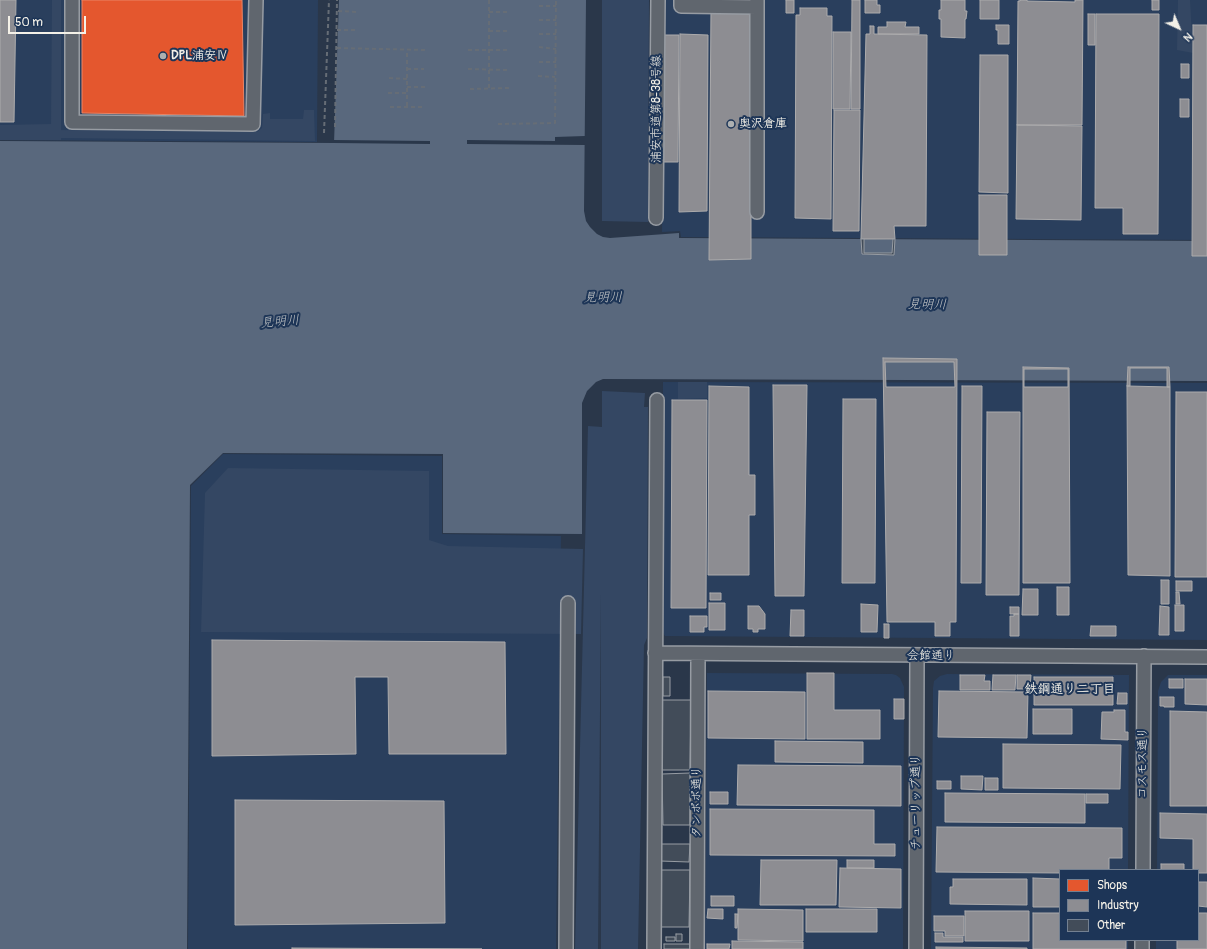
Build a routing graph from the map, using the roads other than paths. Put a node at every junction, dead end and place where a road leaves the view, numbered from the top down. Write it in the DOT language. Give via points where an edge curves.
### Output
graph roads {
  1 [pos="72,0"];
  2 [pos="256,0"];
  3 [pos="658,0"];
  4 [pos="681,0"];
  5 [pos="757,4"];
  6 [pos="757,212"];
  7 [pos="656,218"];
  8 [pos="656,400"];
  9 [pos="568,603"];
  10 [pos="655,653"];
  11 [pos="698,654"];
  12 [pos="917,656"];
  13 [pos="1144,656"];
  14 [pos="1207,657"];
  15 [pos="1142,869"];
  16 [pos="566,949"];
  17 [pos="654,949"];
  18 [pos="697,949"];
  19 [pos="916,949"];
  1 -- 2 [label="street" via="72,122 253,124"];
  3 -- 7 [label="street, 浦安市道第8-38号線"];
  4 -- 5 [label="street" via="681,6"];
  5 -- 6 [label="street"];
  8 -- 10 [label="street"];
  9 -- 16 [label="street"];
  10 -- 11 [label="street, 会館通り"];
  10 -- 17 [label="street"];
  11 -- 12 [label="street, 会館通り"];
  11 -- 18 [label="street, タンポポ通り"];
  12 -- 13 [label="street, 会館通り"];
  12 -- 19 [label="street, チューリップ通り"];
  13 -- 14 [label="street, 会館通り"];
  13 -- 15 [label="street, コスモス通り"];
}
